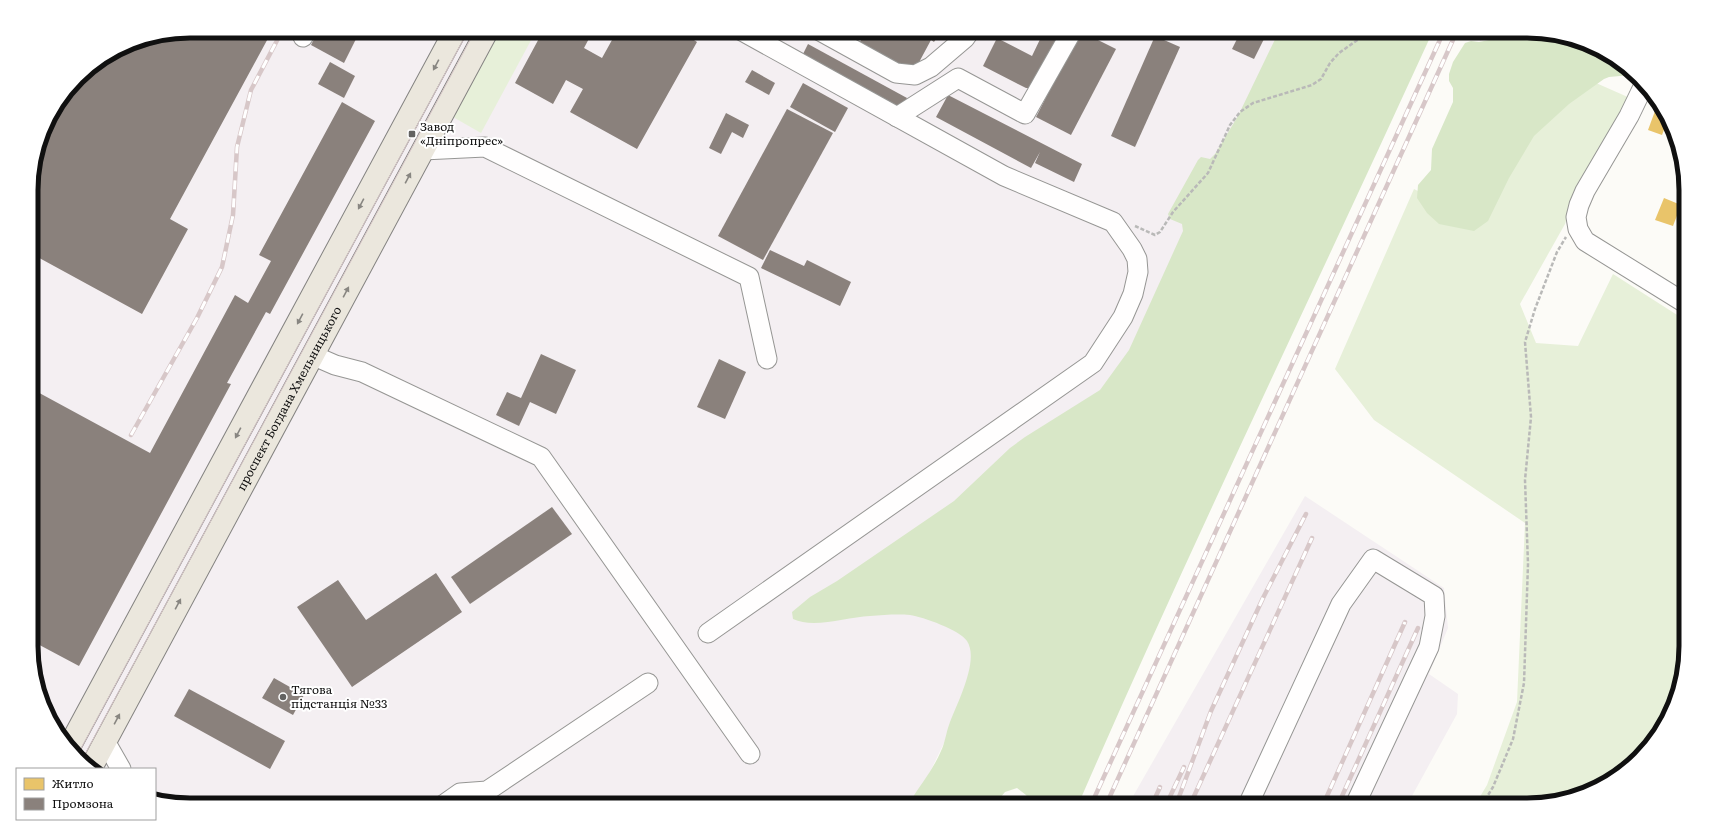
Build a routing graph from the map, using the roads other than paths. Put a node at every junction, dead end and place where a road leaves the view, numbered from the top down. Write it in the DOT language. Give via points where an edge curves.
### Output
graph roads {
  1 [pos="451,38"];
  2 [pos="483,38"];
  3 [pos="755,38"];
  4 [pos="833,38"];
  5 [pos="965,38"];
  6 [pos="1068,38"];
  7 [pos="1641,90"];
  8 [pos="897,117"];
  9 [pos="423,150"];
  10 [pos="1679,299"];
  11 [pos="312,354"];
  12 [pos="768,359"];
  13 [pos="708,633"];
  14 [pos="648,683"];
  15 [pos="105,741"];
  16 [pos="72,742"];
  17 [pos="750,754"];
  18 [pos="93,763"];
  19 [pos="121,768"];
  20 [pos="453,798"];
  21 [pos="1251,798"];
  22 [pos="1358,798"];
  1 -- 16 [label="main road, one-way"];
  2 -- 9 [label="main road, проспект Богдана Хмельницького"];
  3 -- 8 [label="lane"];
  4 -- 5 [label="lane" via="896,73 915,75 931,67"];
  6 -- 8 [label="lane" via="1025,114 958,78"];
  7 -- 10 [label="lane" via="1585,191 1576,217 1578,229 1585,242"];
  8 -- 13 [label="lane" via="1004,176 1113,222 1137,259 1138,272 1133,294 1123,317 1094,363"];
  11 -- 9 [label="main road, проспект Богдана Хмельницького, one-way"];
  9 -- 12 [label="lane" via="485,147 749,276"];
  15 -- 11 [label="main road, проспект Богдана Хмельницького, one-way"];
  11 -- 17 [label="lane" via="335,365 362,372 541,457"];
  14 -- 20 [label="lane" via="487,790 460,793"];
  15 -- 18 [label="main road, проспект Богдана Хмельницького"];
  15 -- 19 [label="lane"];
  21 -- 22 [label="lane" via="1341,604 1373,559 1434,596 1435,616 1429,647"];
}
